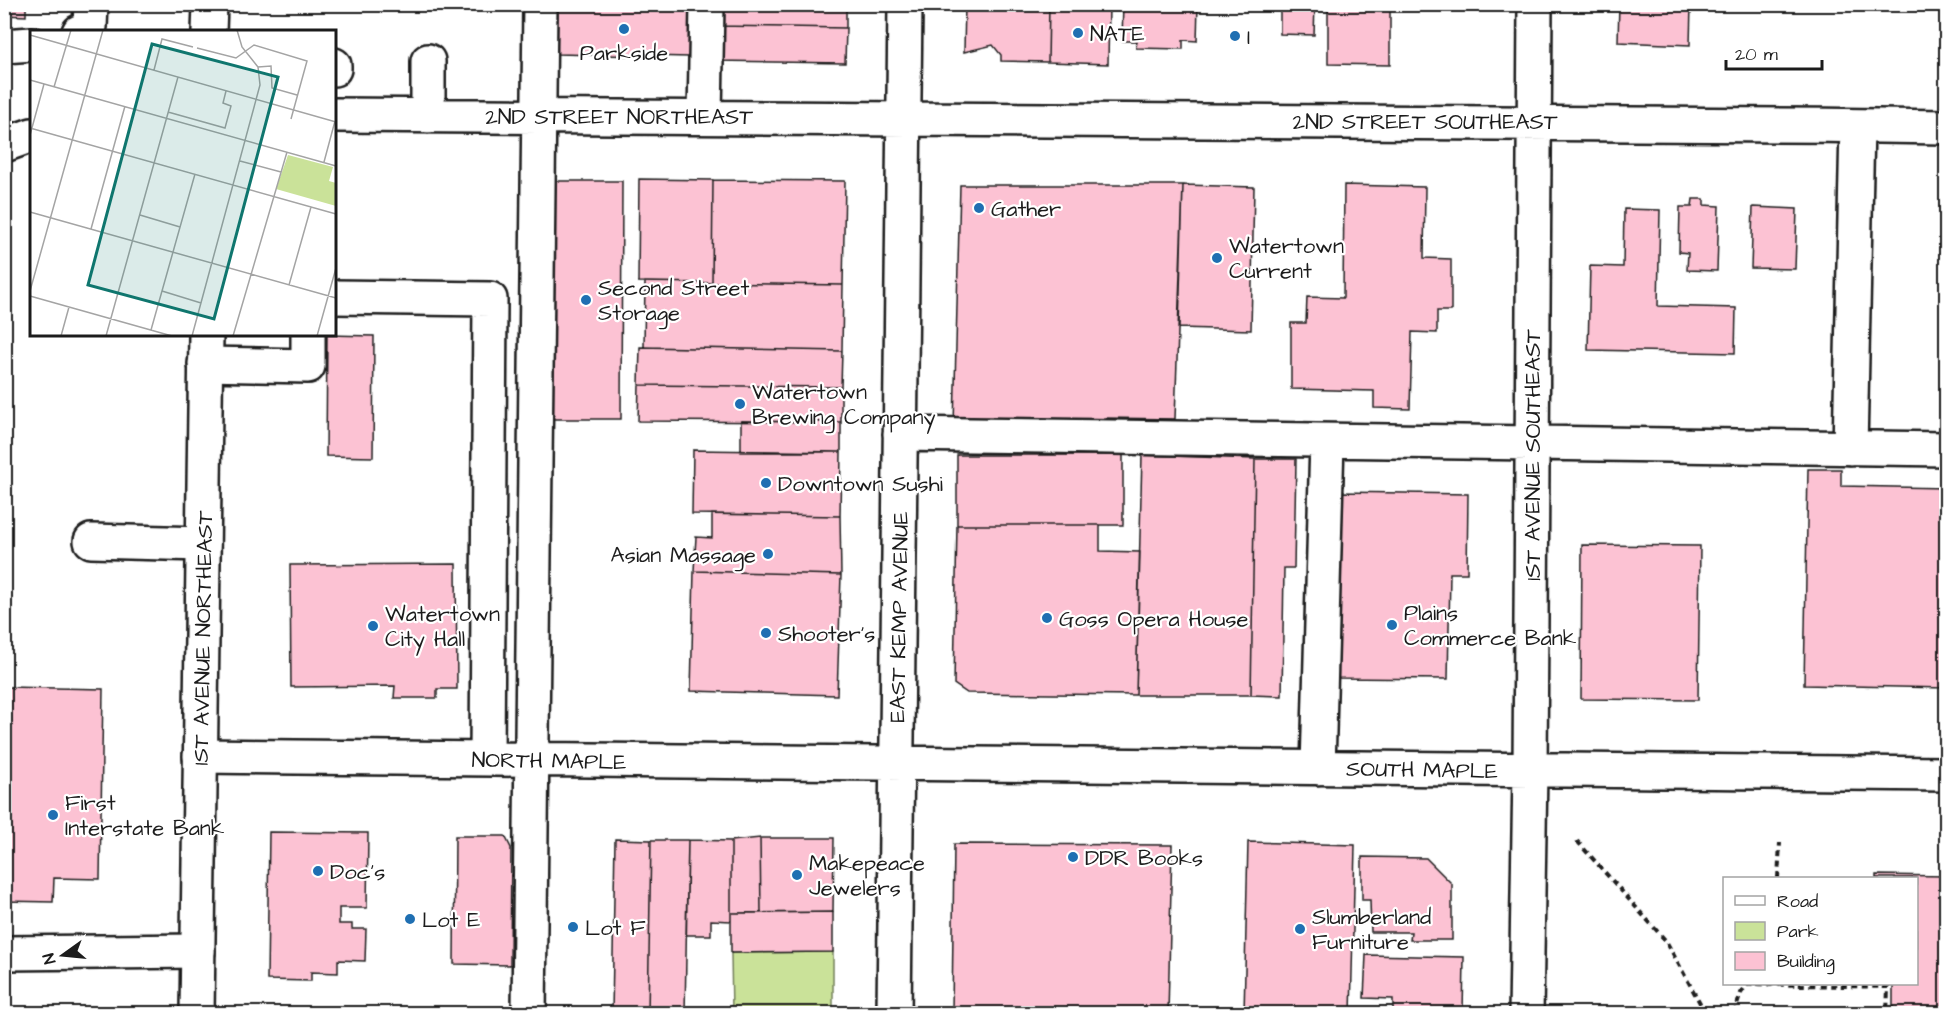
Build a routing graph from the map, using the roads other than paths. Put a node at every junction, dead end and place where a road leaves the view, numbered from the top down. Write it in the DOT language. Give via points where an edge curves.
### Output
graph roads {
  1 [pos="90,4"];
  2 [pos="210,4"];
  3 [pos="540,4"];
  4 [pos="707,4"];
  5 [pos="905,4"];
  6 [pos="1535,4"];
  7 [pos="83,30"];
  8 [pos="209,30"];
  9 [pos="30,44"];
  10 [pos="4,46"];
  11 [pos="428,61"];
  12 [pos="336,115"];
  13 [pos="428,116"];
  14 [pos="705,116"];
  15 [pos="537,117"];
  16 [pos="903,118"];
  17 [pos="1533,121"];
  18 [pos="1857,126"];
  19 [pos="1947,127"];
  20 [pos="30,136"];
  21 [pos="4,145"];
  22 [pos="336,297"];
  23 [pos="308,336"];
  24 [pos="206,349"];
  25 [pos="900,434"];
  26 [pos="1328,441"];
  27 [pos="1532,444"];
  28 [pos="1850,448"];
  29 [pos="1947,449"];
  30 [pos="91,541"];
  31 [pos="203,544"];
  32 [pos="200,756"];
  33 [pos="487,759"];
  34 [pos="532,759"];
  35 [pos="897,763"];
  36 [pos="1318,768"];
  37 [pos="1530,771"];
  38 [pos="1947,774"];
  39 [pos="198,951"];
  40 [pos="4,953"];
  41 [pos="197,1014"];
  42 [pos="529,1014"];
  43 [pos="894,1014"];
  44 [pos="1526,1014"];
  1 -- 7 [label="street" via="90,27"];
  2 -- 8 [label="street"];
  3 -- 15 [label="street"];
  4 -- 14 [label="street"];
  5 -- 16 [label="street, EAST KEMP AVENUE"];
  6 -- 17 [label="street, 1ST AVENUE SOUTHEAST"];
  9 -- 10 [label="street"];
  11 -- 13 [label="street"];
  12 -- 13 [label="street, 2ND STREET NORTHEAST"];
  13 -- 15 [label="street, 2ND STREET NORTHEAST"];
  14 -- 15 [label="street, 2ND STREET NORTHEAST"];
  14 -- 16 [label="street, 2ND STREET NORTHEAST"];
  15 -- 34 [label="street"];
  16 -- 17 [label="street, 2ND STREET SOUTHEAST"];
  16 -- 25 [label="street, EAST KEMP AVENUE"];
  17 -- 18 [label="street, 2ND STREET SOUTHEAST"];
  17 -- 27 [label="street, 1ST AVENUE SOUTHEAST"];
  18 -- 19 [label="street, 2ND STREET SOUTHEAST"];
  18 -- 28 [label="street"];
  20 -- 21 [label="street"];
  22 -- 33 [label="street" via="490,299"];
  23 -- 24 [label="street" via="308,366"];
  24 -- 31 [label="street, 1ST AVENUE NORTHEAST"];
  25 -- 26 [label="street"];
  25 -- 35 [label="street, EAST KEMP AVENUE"];
  26 -- 27 [label="street"];
  26 -- 36 [label="street"];
  27 -- 28 [label="street"];
  27 -- 37 [label="street, 1ST AVENUE SOUTHEAST"];
  28 -- 29 [label="street"];
  30 -- 31 [label="street"];
  31 -- 32 [label="street, 1ST AVENUE NORTHEAST"];
  32 -- 33 [label="street, NORTH MAPLE"];
  32 -- 39 [label="street, 1ST AVENUE NORTHEAST"];
  33 -- 34 [label="street, NORTH MAPLE"];
  34 -- 35 [label="street, NORTH MAPLE"];
  34 -- 42 [label="street"];
  35 -- 36 [label="street, SOUTH MAPLE"];
  35 -- 43 [label="street, EAST KEMP AVENUE"];
  36 -- 37 [label="street, SOUTH MAPLE"];
  37 -- 38 [label="street, SOUTH MAPLE"];
  37 -- 44 [label="street, 1ST AVENUE SOUTHEAST"];
  39 -- 40 [label="street"];
  39 -- 41 [label="street, 1ST AVENUE NORTHEAST"];
}
